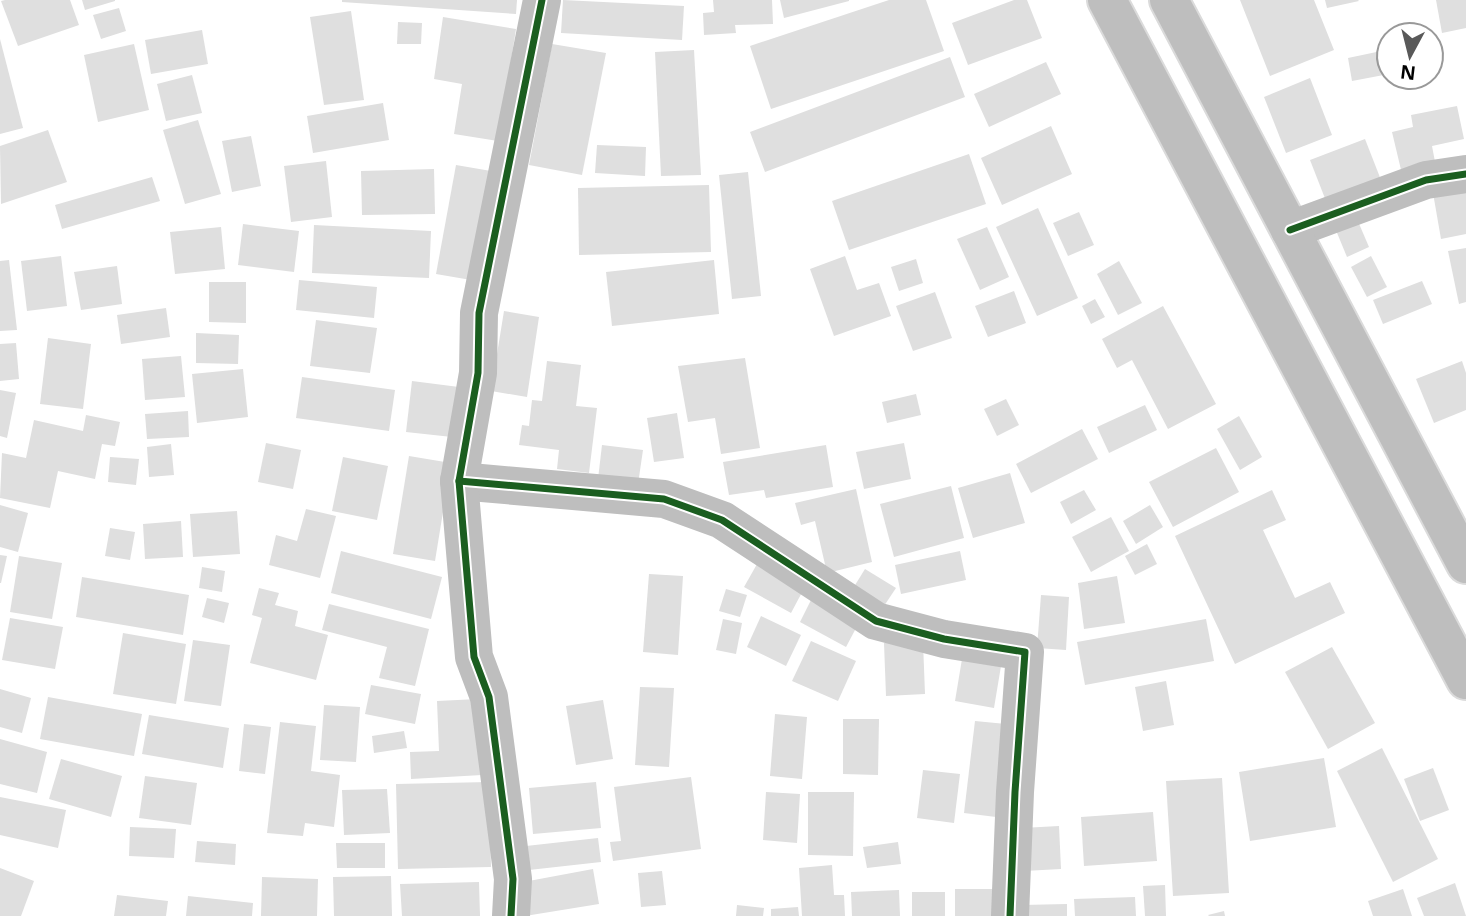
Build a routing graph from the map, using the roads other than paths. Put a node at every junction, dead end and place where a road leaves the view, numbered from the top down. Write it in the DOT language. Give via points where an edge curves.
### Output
graph roads {
  1 [pos="542,0"];
  2 [pos="1107,0"];
  3 [pos="1169,0"];
  4 [pos="1466,174"];
  5 [pos="1290,230"];
  6 [pos="459,481"];
  7 [pos="1466,564"];
  8 [pos="1466,680"];
  9 [pos="510,916"];
  10 [pos="1010,916"];
  1 -- 6 [label="street" via="479,313 478,373"];
  2 -- 8 [label="street"];
  3 -- 5 [label="street"];
  4 -- 5 [label="street" via="1426,180"];
  5 -- 7 [label="street"];
  6 -- 9 [label="street" via="474,657 489,697 513,879"];
  6 -- 10 [label="street" via="664,499 722,520 876,621 944,639 1025,652"];
}
